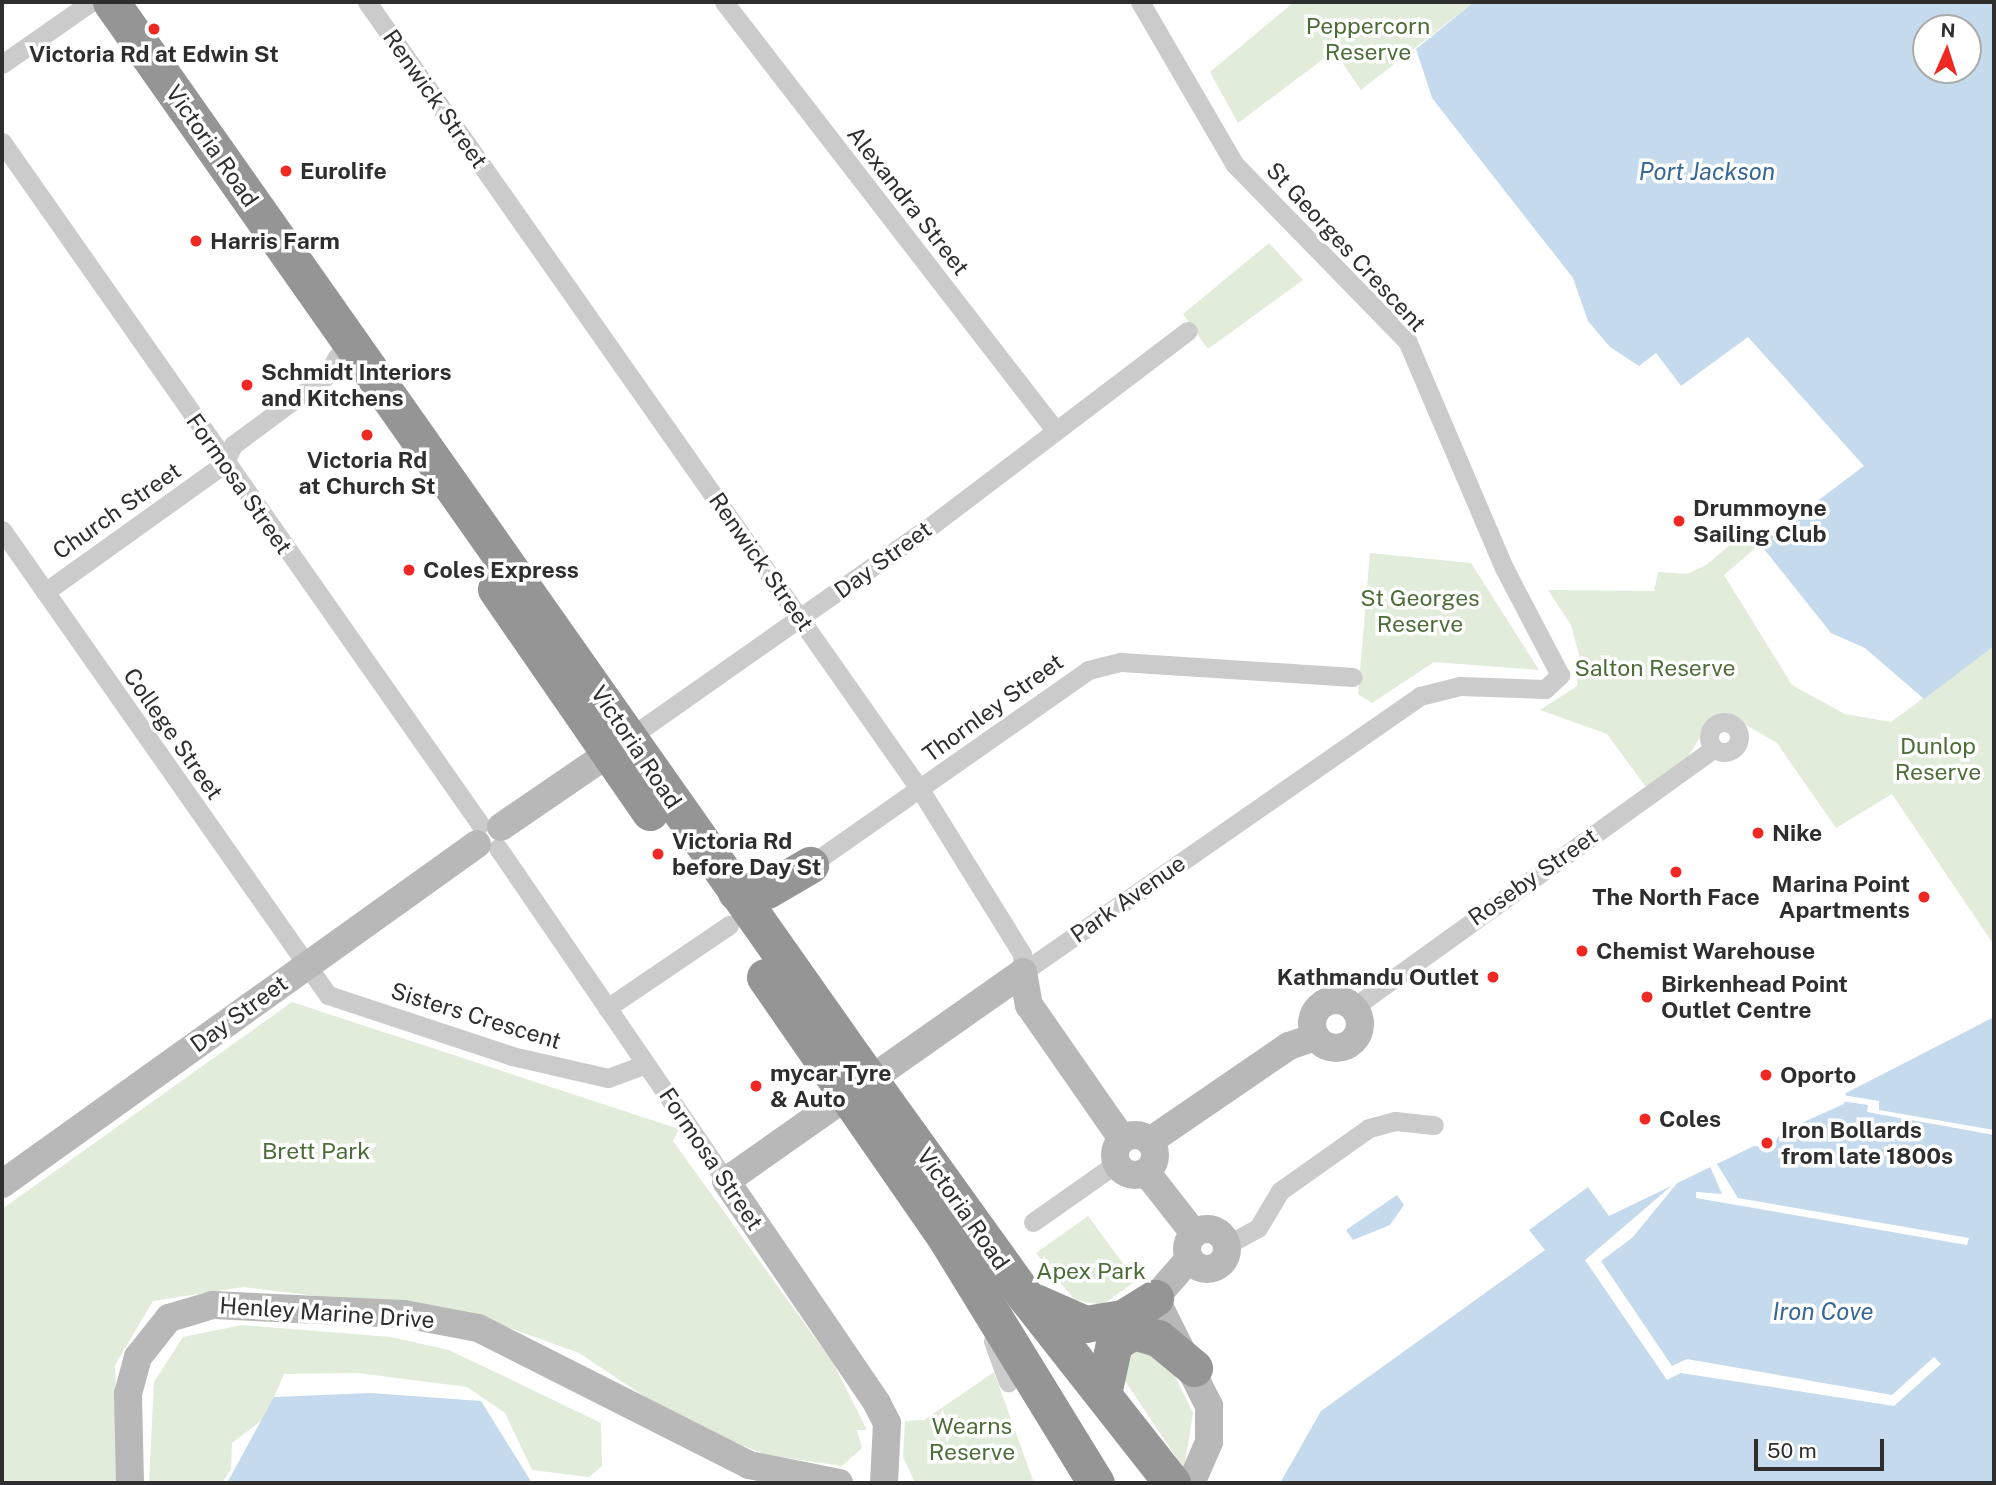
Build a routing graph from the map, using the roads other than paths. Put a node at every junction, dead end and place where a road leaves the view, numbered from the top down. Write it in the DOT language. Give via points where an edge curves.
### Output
graph roads {
  1 [pos="90,2"];
  2 [pos="111,2"];
  3 [pos="367,2"];
  4 [pos="723,2"];
  5 [pos="1140,2"];
  6 [pos="2,64"];
  7 [pos="2,142"];
  8 [pos="1188,331"];
  9 [pos="337,356"];
  10 [pos="1055,430"];
  11 [pos="224,464"];
  12 [pos="2,530"];
  13 [pos="45,592"];
  14 [pos="802,618"];
  15 [pos="1353,677"];
  16 [pos="1552,687"];
  17 [pos="619,745"];
  18 [pos="1713,749"];
  19 [pos="921,791"];
  20 [pos="489,836"];
  21 [pos="810,865"];
  22 [pos="733,908"];
  23 [pos="304,967"];
  24 [pos="1023,972"];
  25 [pos="1354,1007"];
  26 [pos="607,1009"];
  27 [pos="646,1064"];
  28 [pos="859,1088"];
  29 [pos="1434,1125"];
  30 [pos="1130,1148"];
  31 [pos="726,1181"];
  32 [pos="2,1184"];
  33 [pos="1033,1223"];
  34 [pos="1227,1245"];
  35 [pos="1195,1254"];
  36 [pos="1025,1296"];
  37 [pos="1164,1313"];
  38 [pos="984,1317"];
  39 [pos="1194,1368"];
  40 [pos="1008,1382"];
  41 [pos="1102,1394"];
  42 [pos="1183,1481"];
  43 [pos="130,1483"];
  44 [pos="839,1483"];
  45 [pos="884,1483"];
  46 [pos="1096,1483"];
  1 -- 6 [label="street"];
  1 -- 9 [label="highway, Victoria Road"];
  2 -- 17 [label="highway, Victoria Road"];
  3 -- 14 [label="street, Renwick Street"];
  4 -- 10 [label="street, Alexandra Street"];
  5 -- 16 [label="street, St Georges Crescent" via="1236,165 1407,341 1512,584 1560,664"];
  7 -- 11 [label="street, Formosa Street"];
  8 -- 10 [label="street, Day Street"];
  9 -- 11 [label="street, Church Street" via="327,376 233,445"];
  9 -- 17 [label="highway, Victoria Road"];
  10 -- 14 [label="street, Day Street"];
  11 -- 13 [label="street, Church Street"];
  11 -- 20 [label="street, Formosa Street"];
  12 -- 13 [label="street, College Street"];
  13 -- 23 [label="street, College Street"];
  14 -- 17 [label="street, Day Street"];
  14 -- 19 [label="street, Renwick Street"];
  15 -- 19 [label="street, Thornley Street" via="1121,662 1088,670 1055,687 1041,705"];
  16 -- 24 [label="street, Park Avenue" via="1460,686 1420,696"];
  17 -- 20 [label="street, Day Street"];
  17 -- 22 [label="highway, Victoria Road"];
  18 -- 25 [label="street, Roseby Street"];
  19 -- 21 [label="street, Thornley Street"];
  19 -- 24 [label="street, Renwick Street" via="1022,954"];
  20 -- 23 [label="street, Day Street"];
  20 -- 26 [label="street, Formosa Street"];
  21 -- 22 [label="highway"];
  22 -- 26 [label="street"];
  22 -- 28 [label="highway, Victoria Road"];
  23 -- 27 [label="street, Sisters Crescent" via="328,995 512,1056 608,1078"];
  23 -- 32 [label="street, Day Street"];
  24 -- 28 [label="street, Park Avenue"];
  24 -- 30 [label="street, Renwick Street" via="1029,1005"];
  25 -- 30 [label="street" via="1360,1022 1351,1043 1336,1048 1315,1037 1289,1046"];
  26 -- 27 [label="street, Formosa Street"];
  27 -- 31 [label="street, Formosa Street"];
  28 -- 31 [label="street, Park Avenue"];
  28 -- 36 [label="highway, Victoria Road"];
  28 -- 46 [label="highway, Victoria Road"];
  29 -- 34 [label="street" via="1395,1121 1369,1128 1280,1191 1258,1228"];
  30 -- 33 [label="street"];
  30 -- 35 [label="street" via="1155,1157 1146,1172"];
  31 -- 45 [label="street, Formosa Street" via="877,1403 887,1423"];
  34 -- 35 [label="street" via="1216,1231"];
  35 -- 37 [label="street"];
  36 -- 37 [label="highway" via="1085,1324"];
  36 -- 41 [label="highway, Victoria Road"];
  37 -- 39 [label="street"];
  38 -- 40 [label="street"];
  39 -- 41 [label="highway" via="1158,1338 1133,1331 1114,1343"];
  39 -- 42 [label="street" via="1211,1426"];
  41 -- 42 [label="highway, Victoria Road" via="1137,1439"];
  43 -- 44 [label="street, Henley Marine Drive" via="128,1394 138,1357 169,1318 213,1305 404,1314 478,1328 749,1465"];
}
